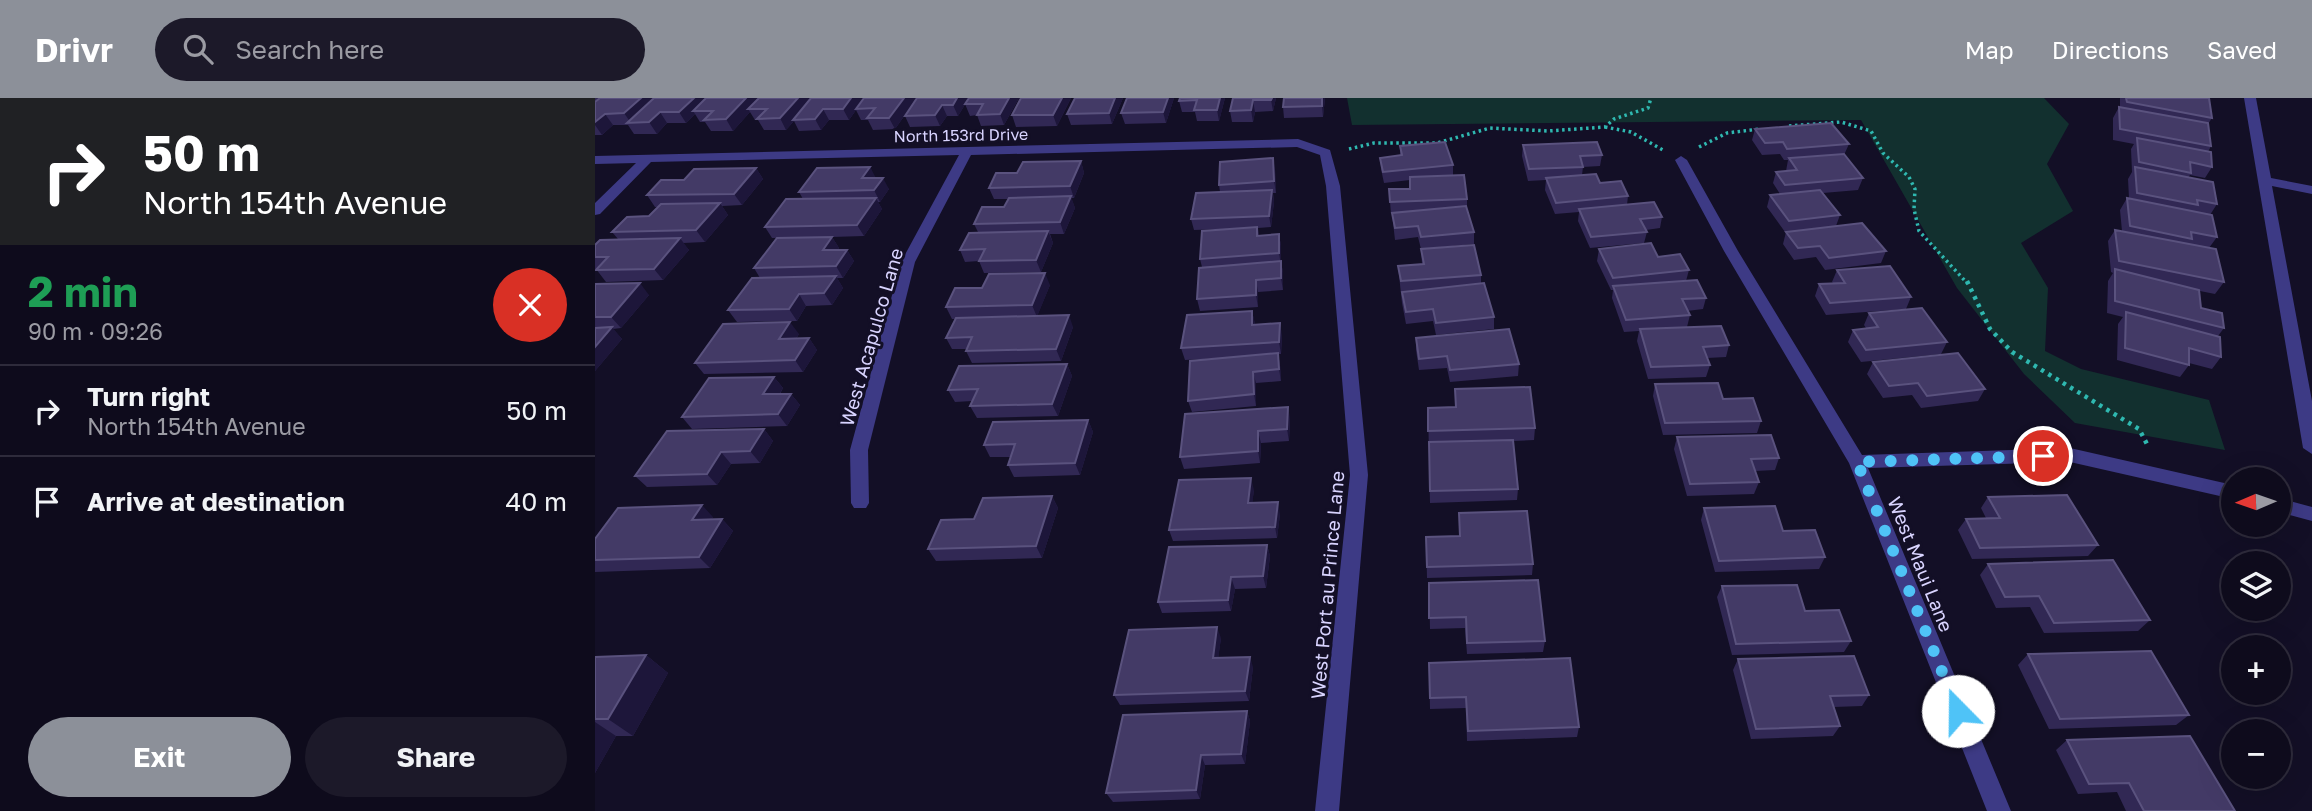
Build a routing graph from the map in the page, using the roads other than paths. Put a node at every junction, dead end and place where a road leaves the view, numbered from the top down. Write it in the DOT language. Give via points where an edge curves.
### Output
graph roads {
  1 [pos="2250,98"];
  2 [pos="967,151"];
  3 [pos="1326,153"];
  4 [pos="648,158"];
  5 [pos="595,159"];
  6 [pos="1681,160"];
  7 [pos="2267,181"];
  8 [pos="2312,190"];
  9 [pos="595,211"];
  10 [pos="2312,448"];
  11 [pos="1857,462"];
  12 [pos="2221,489"];
  13 [pos="860,503"];
  14 [pos="2291,508"];
  15 [pos="2312,514"];
  16 [pos="1327,811"];
  17 [pos="1999,811"];
  1 -- 7 [label="street"];
  2 -- 3 [label="street, North 153rd Drive" via="1298,144"];
  2 -- 4 [label="street, North 153rd Drive"];
  2 -- 13 [label="street, West Acapulco Lane" via="908,262 859,450"];
  3 -- 16 [label="street, West Port au Prince Lane" via="1333,186 1359,475"];
  4 -- 5 [label="street, North 153rd Drive"];
  4 -- 9 [label="street"];
  6 -- 11 [label="street, West Maui Lane"];
  7 -- 8 [label="street"];
  7 -- 10 [label="street"];
  11 -- 12 [label="street" via="2070,455"];
  11 -- 17 [label="street, West Maui Lane"];
  14 -- 15 [label="street"];
}
